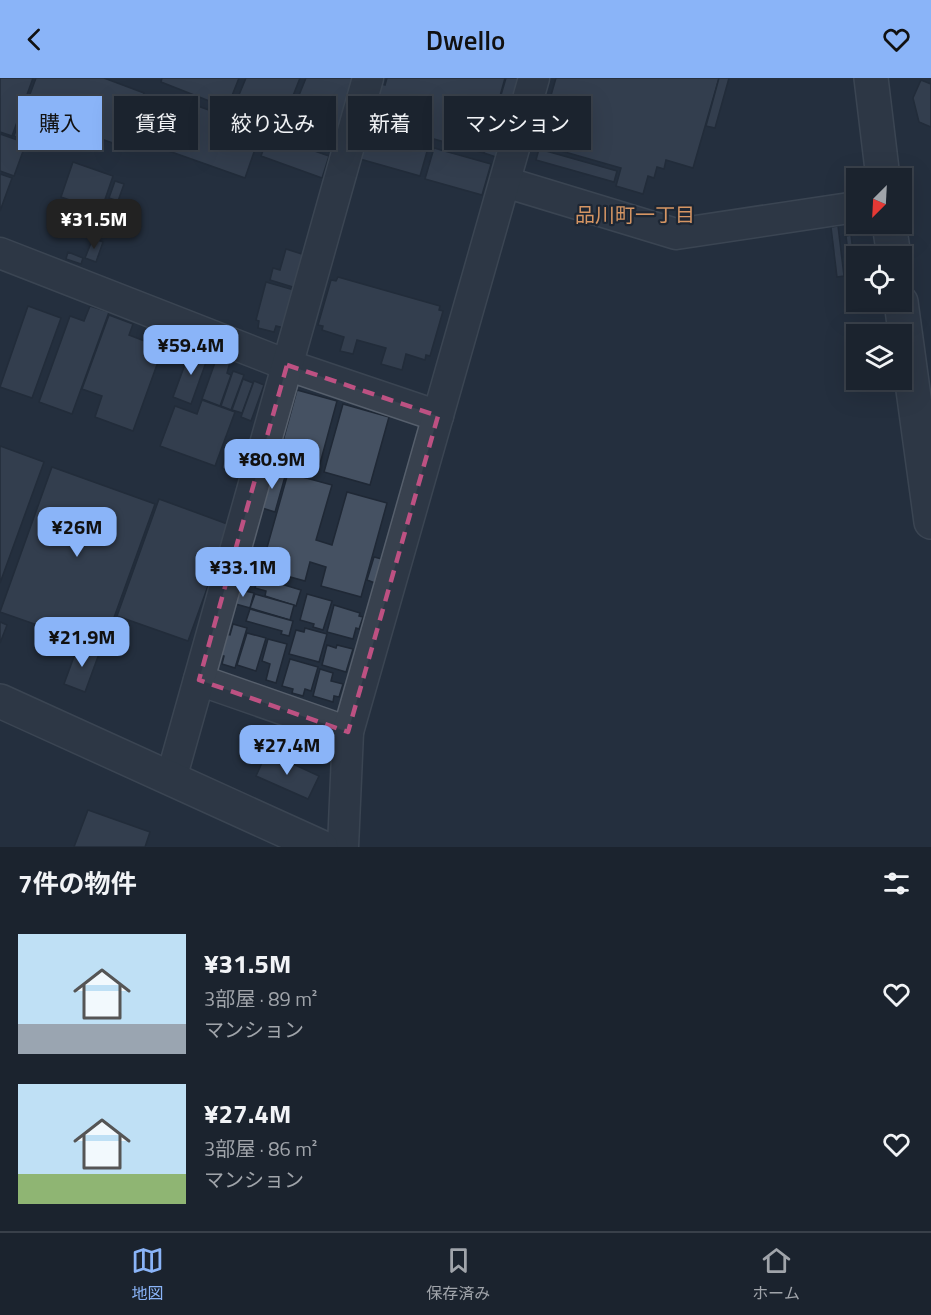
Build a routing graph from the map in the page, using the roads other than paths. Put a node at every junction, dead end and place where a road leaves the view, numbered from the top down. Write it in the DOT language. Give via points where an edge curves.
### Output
graph roads {
  1 [pos="368,78"];
  2 [pos="534,78"];
  3 [pos="871,78"];
  4 [pos="882,168"];
  5 [pos="505,182"];
  6 [pos="846,208"];
  7 [pos="0,254"];
  8 [pos="902,312"];
  9 [pos="287,365"];
  10 [pos="438,416"];
  11 [pos="931,522"];
  12 [pos="199,680"];
  13 [pos="0,701"];
  14 [pos="348,732"];
  15 [pos="171,778"];
  16 [pos="321,847"];
  17 [pos="343,847"];
  1 -- 9 [label="street"];
  2 -- 5 [label="street"];
  3 -- 4 [label="street"];
  5 -- 6 [label="street" via="676,234"];
  5 -- 10 [label="street"];
  7 -- 9 [label="street"];
  8 -- 11 [label="street"];
  9 -- 10 [label="street"];
  9 -- 12 [label="street"];
  10 -- 14 [label="street"];
  12 -- 14 [label="street"];
  12 -- 15 [label="street"];
  13 -- 15 [label="street"];
  14 -- 17 [label="street"];
  15 -- 16 [label="street"];
}
